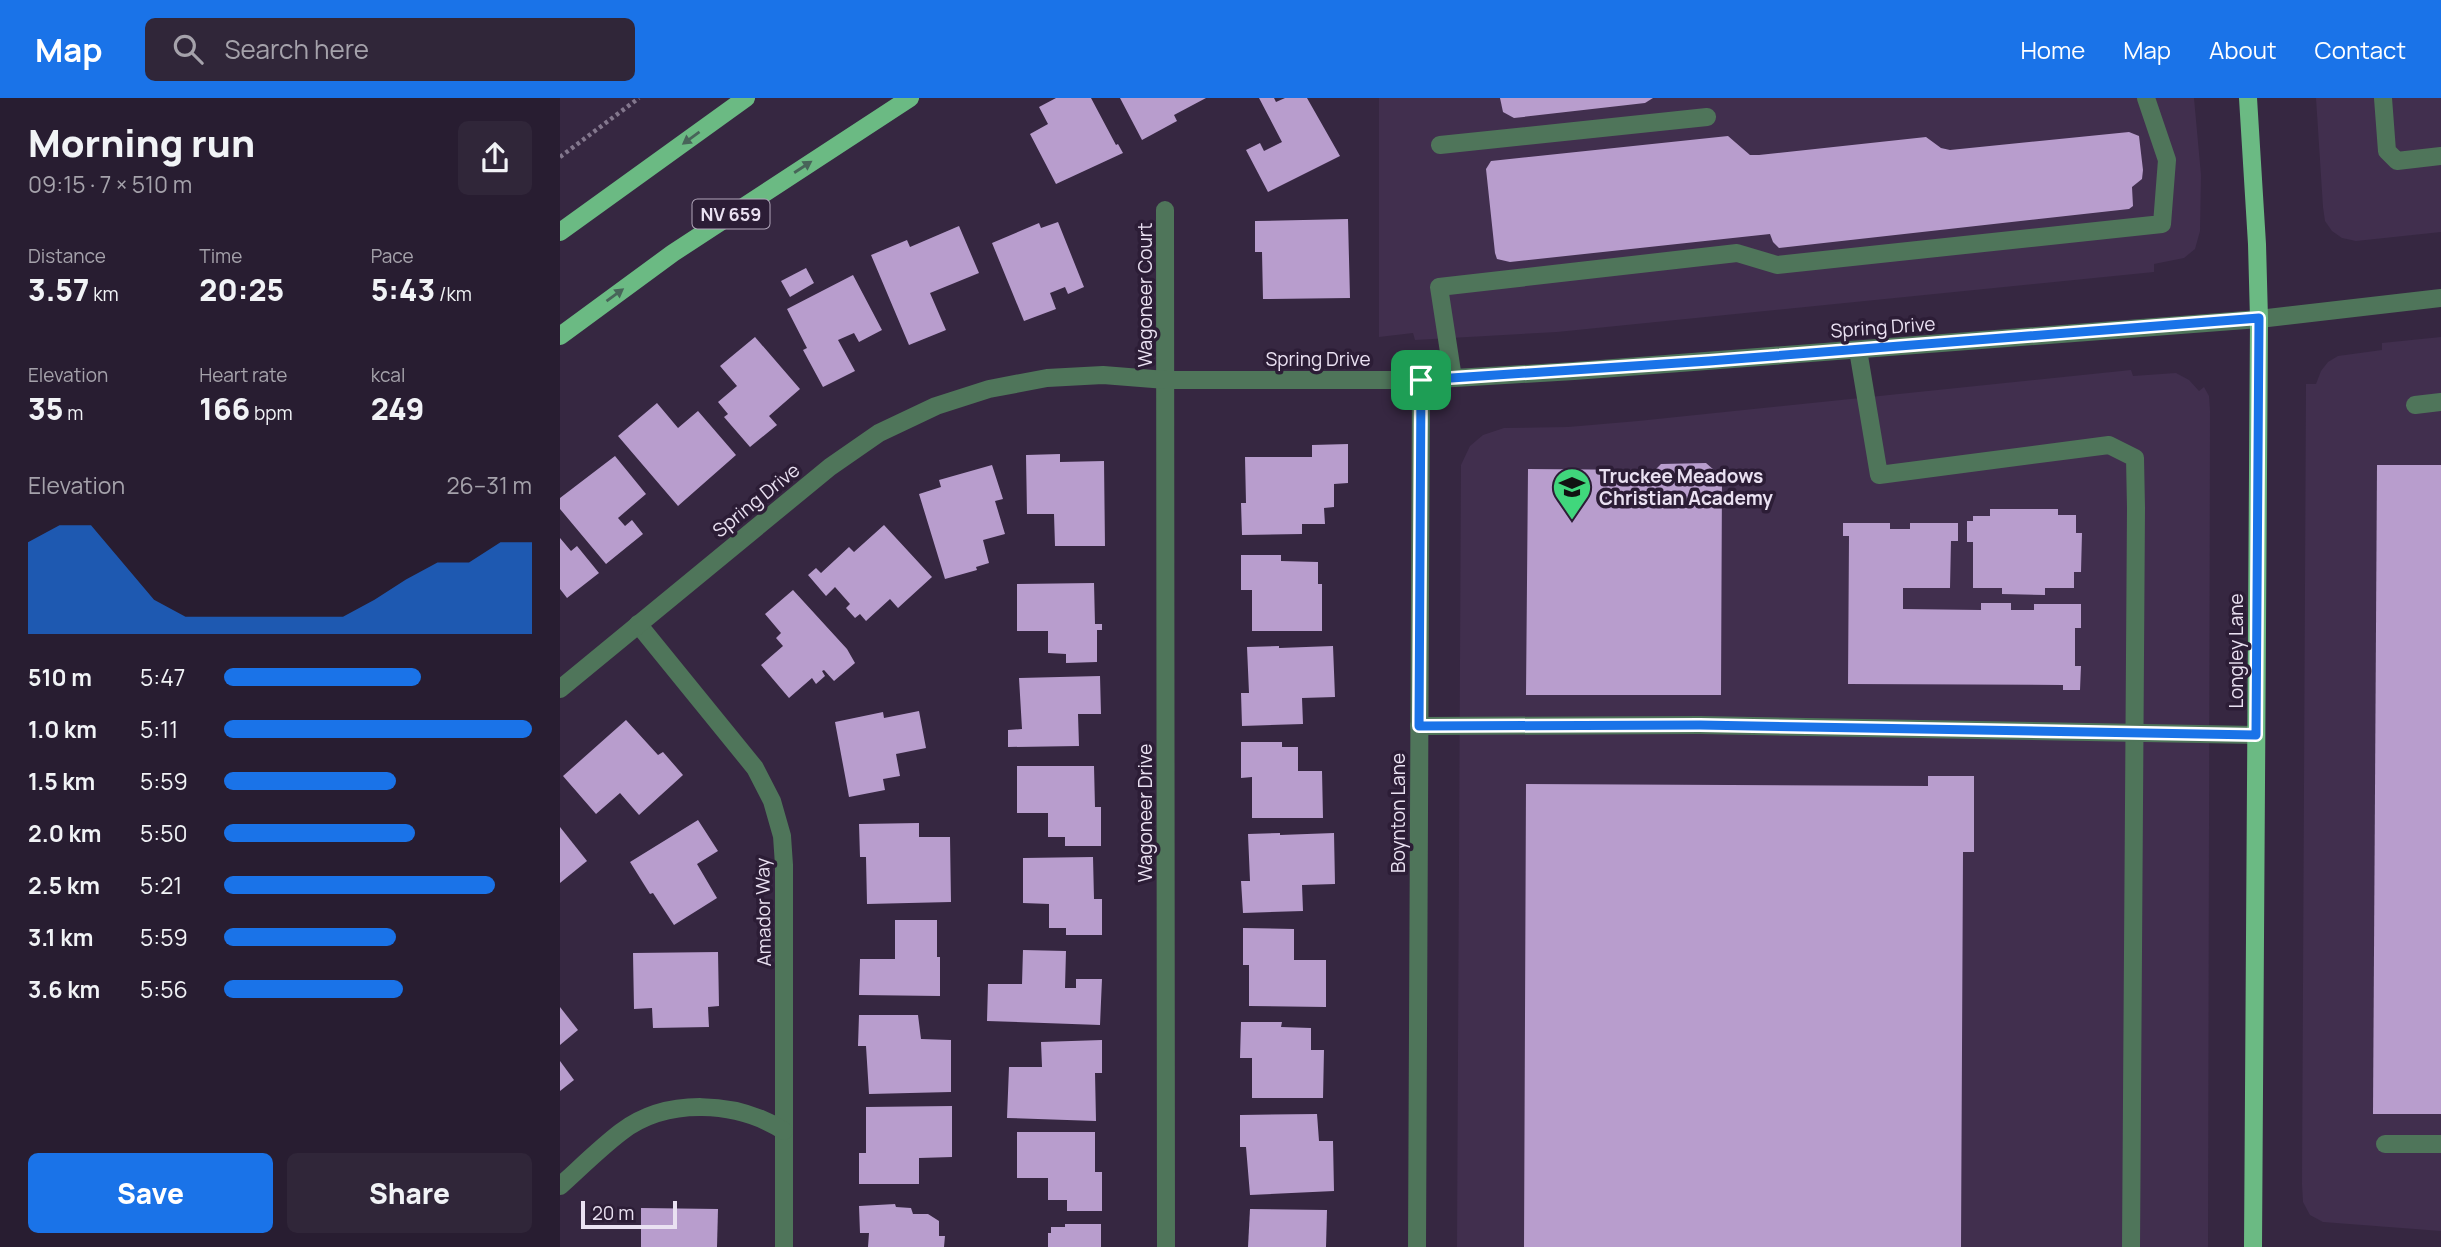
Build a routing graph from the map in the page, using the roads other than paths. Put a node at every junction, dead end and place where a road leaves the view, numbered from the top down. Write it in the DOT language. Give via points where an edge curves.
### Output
graph roads {
  1 [pos="746,98"];
  2 [pos="910,98"];
  3 [pos="2146,98"];
  4 [pos="2248,98"];
  5 [pos="2383,98"];
  6 [pos="1707,117"];
  7 [pos="1440,145"];
  8 [pos="2441,156"];
  9 [pos="1165,210"];
  10 [pos="560,232"];
  11 [pos="2441,299"];
  12 [pos="2259,318"];
  13 [pos="560,335"];
  14 [pos="1858,350"];
  15 [pos="1453,378"];
  16 [pos="1166,380"];
  17 [pos="1421,380"];
  18 [pos="2441,402"];
  19 [pos="2415,405"];
  20 [pos="638,624"];
  21 [pos="560,689"];
  22 [pos="1419,726"];
  23 [pos="2135,732"];
  24 [pos="2256,735"];
  25 [pos="784,1131"];
  26 [pos="2385,1144"];
  27 [pos="2441,1144"];
  28 [pos="560,1186"];
  29 [pos="784,1247"];
  30 [pos="1166,1247"];
  31 [pos="1417,1247"];
  32 [pos="2131,1247"];
  33 [pos="2253,1247"];
  1 -- 10 [label="main road, one-way"];
  13 -- 2 [label="main road, NV 659, one-way" via="673,253"];
  3 -- 15 [label="street" via="2167,160 2162,223 1777,265 1737,253 1439,286"];
  4 -- 12 [label="main road, Longley Lane"];
  5 -- 8 [label="street" via="2387,151 2397,161"];
  6 -- 7 [label="street"];
  9 -- 16 [label="street, Wagoneer Court"];
  11 -- 12 [label="street, Spring Drive"];
  12 -- 14 [label="street, Spring Drive"];
  12 -- 24 [label="main road, Longley Lane"];
  14 -- 15 [label="street, Spring Drive"];
  14 -- 23 [label="street" via="1880,475 2109,445 2135,458"];
  15 -- 17 [label="street, Spring Drive"];
  16 -- 17 [label="street, Spring Drive"];
  16 -- 20 [label="street, Spring Drive" via="1103,375 1047,378 989,388 936,406 879,433 830,467"];
  16 -- 30 [label="street, Wagoneer Drive"];
  17 -- 22 [label="street, Boynton Lane"];
  18 -- 19 [label="street"];
  20 -- 21 [label="street, Spring Drive"];
  20 -- 25 [label="street, Amador Way" via="755,768 782,835"];
  22 -- 23 [label="street"];
  22 -- 31 [label="street, Boynton Lane"];
  23 -- 24 [label="street"];
  23 -- 32 [label="street"];
  24 -- 33 [label="main road, Longley Lane"];
  25 -- 28 [label="street" via="746,1113 682,1108 651,1116 623,1131"];
  25 -- 29 [label="street, Amador Way"];
  26 -- 27 [label="street"];
}
